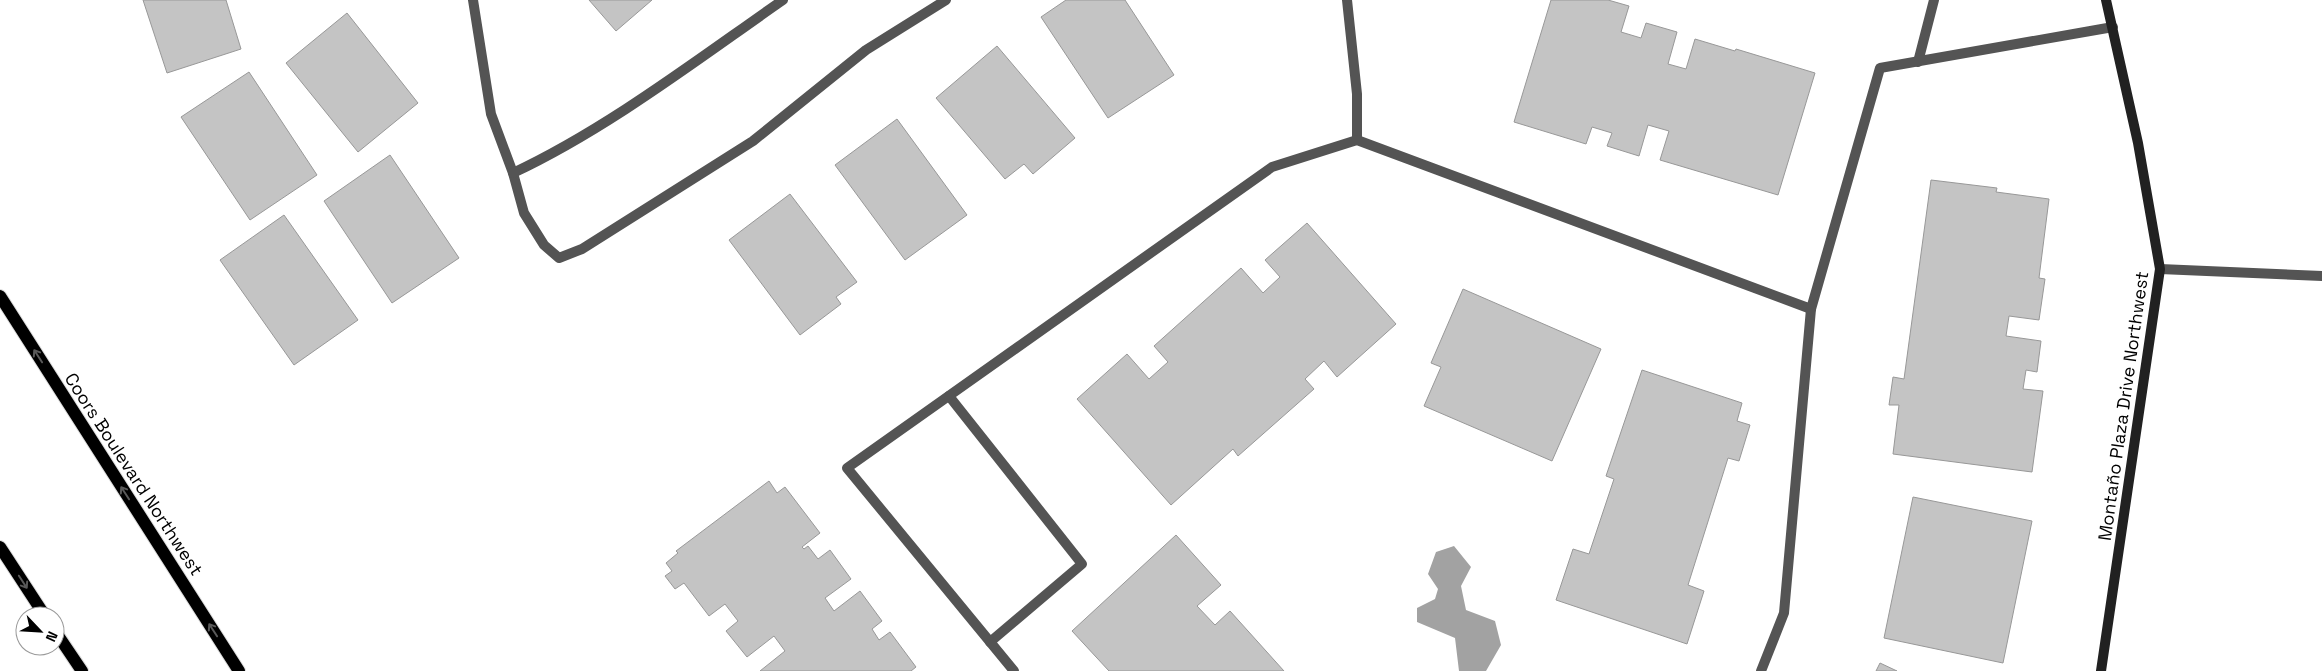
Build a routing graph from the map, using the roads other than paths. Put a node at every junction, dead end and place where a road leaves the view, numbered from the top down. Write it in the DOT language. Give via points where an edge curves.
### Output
graph roads {
  1 [pos="473,0"];
  2 [pos="783,0"];
  3 [pos="946,0"];
  4 [pos="1348,0"];
  5 [pos="1934,0"];
  6 [pos="2106,0"];
  7 [pos="2112,27"];
  8 [pos="1918,62"];
  9 [pos="1357,140"];
  10 [pos="514,172"];
  11 [pos="2160,269"];
  12 [pos="2322,276"];
  13 [pos="0,296"];
  14 [pos="1811,309"];
  15 [pos="949,396"];
  16 [pos="0,547"];
  17 [pos="38,606"];
  18 [pos="990,642"];
  19 [pos="65,646"];
  20 [pos="82,671"];
  21 [pos="239,671"];
  22 [pos="1014,671"];
  23 [pos="1761,671"];
  24 [pos="2100,671"];
  1 -- 10 [label="street" via="491,114"];
  2 -- 10 [label="street" via="555,153"];
  3 -- 10 [label="street" via="866,50 753,141 582,249 559,258 544,246 524,213"];
  4 -- 9 [label="street" via="1357,94"];
  5 -- 8 [label="street"];
  6 -- 7 [label="street, Montaño Plaza Drive Northwest"];
  7 -- 8 [label="street"];
  7 -- 11 [label="street, Montaño Plaza Drive Northwest" via="2138,143"];
  8 -- 14 [label="street" via="1880,68"];
  9 -- 14 [label="street"];
  9 -- 15 [label="street" via="1272,167"];
  11 -- 12 [label="street"];
  11 -- 24 [label="street, Montaño Plaza Drive Northwest"];
  21 -- 13 [label="main road, Coors Boulevard Northwest, one-way"];
  14 -- 23 [label="street" via="1784,612"];
  15 -- 18 [label="street" via="1082,564"];
  15 -- 18 [label="street" via="848,468"];
  16 -- 17 [label="main road, one-way"];
  18 -- 22 [label="street"];
  19 -- 20 [label="main road"];
}
